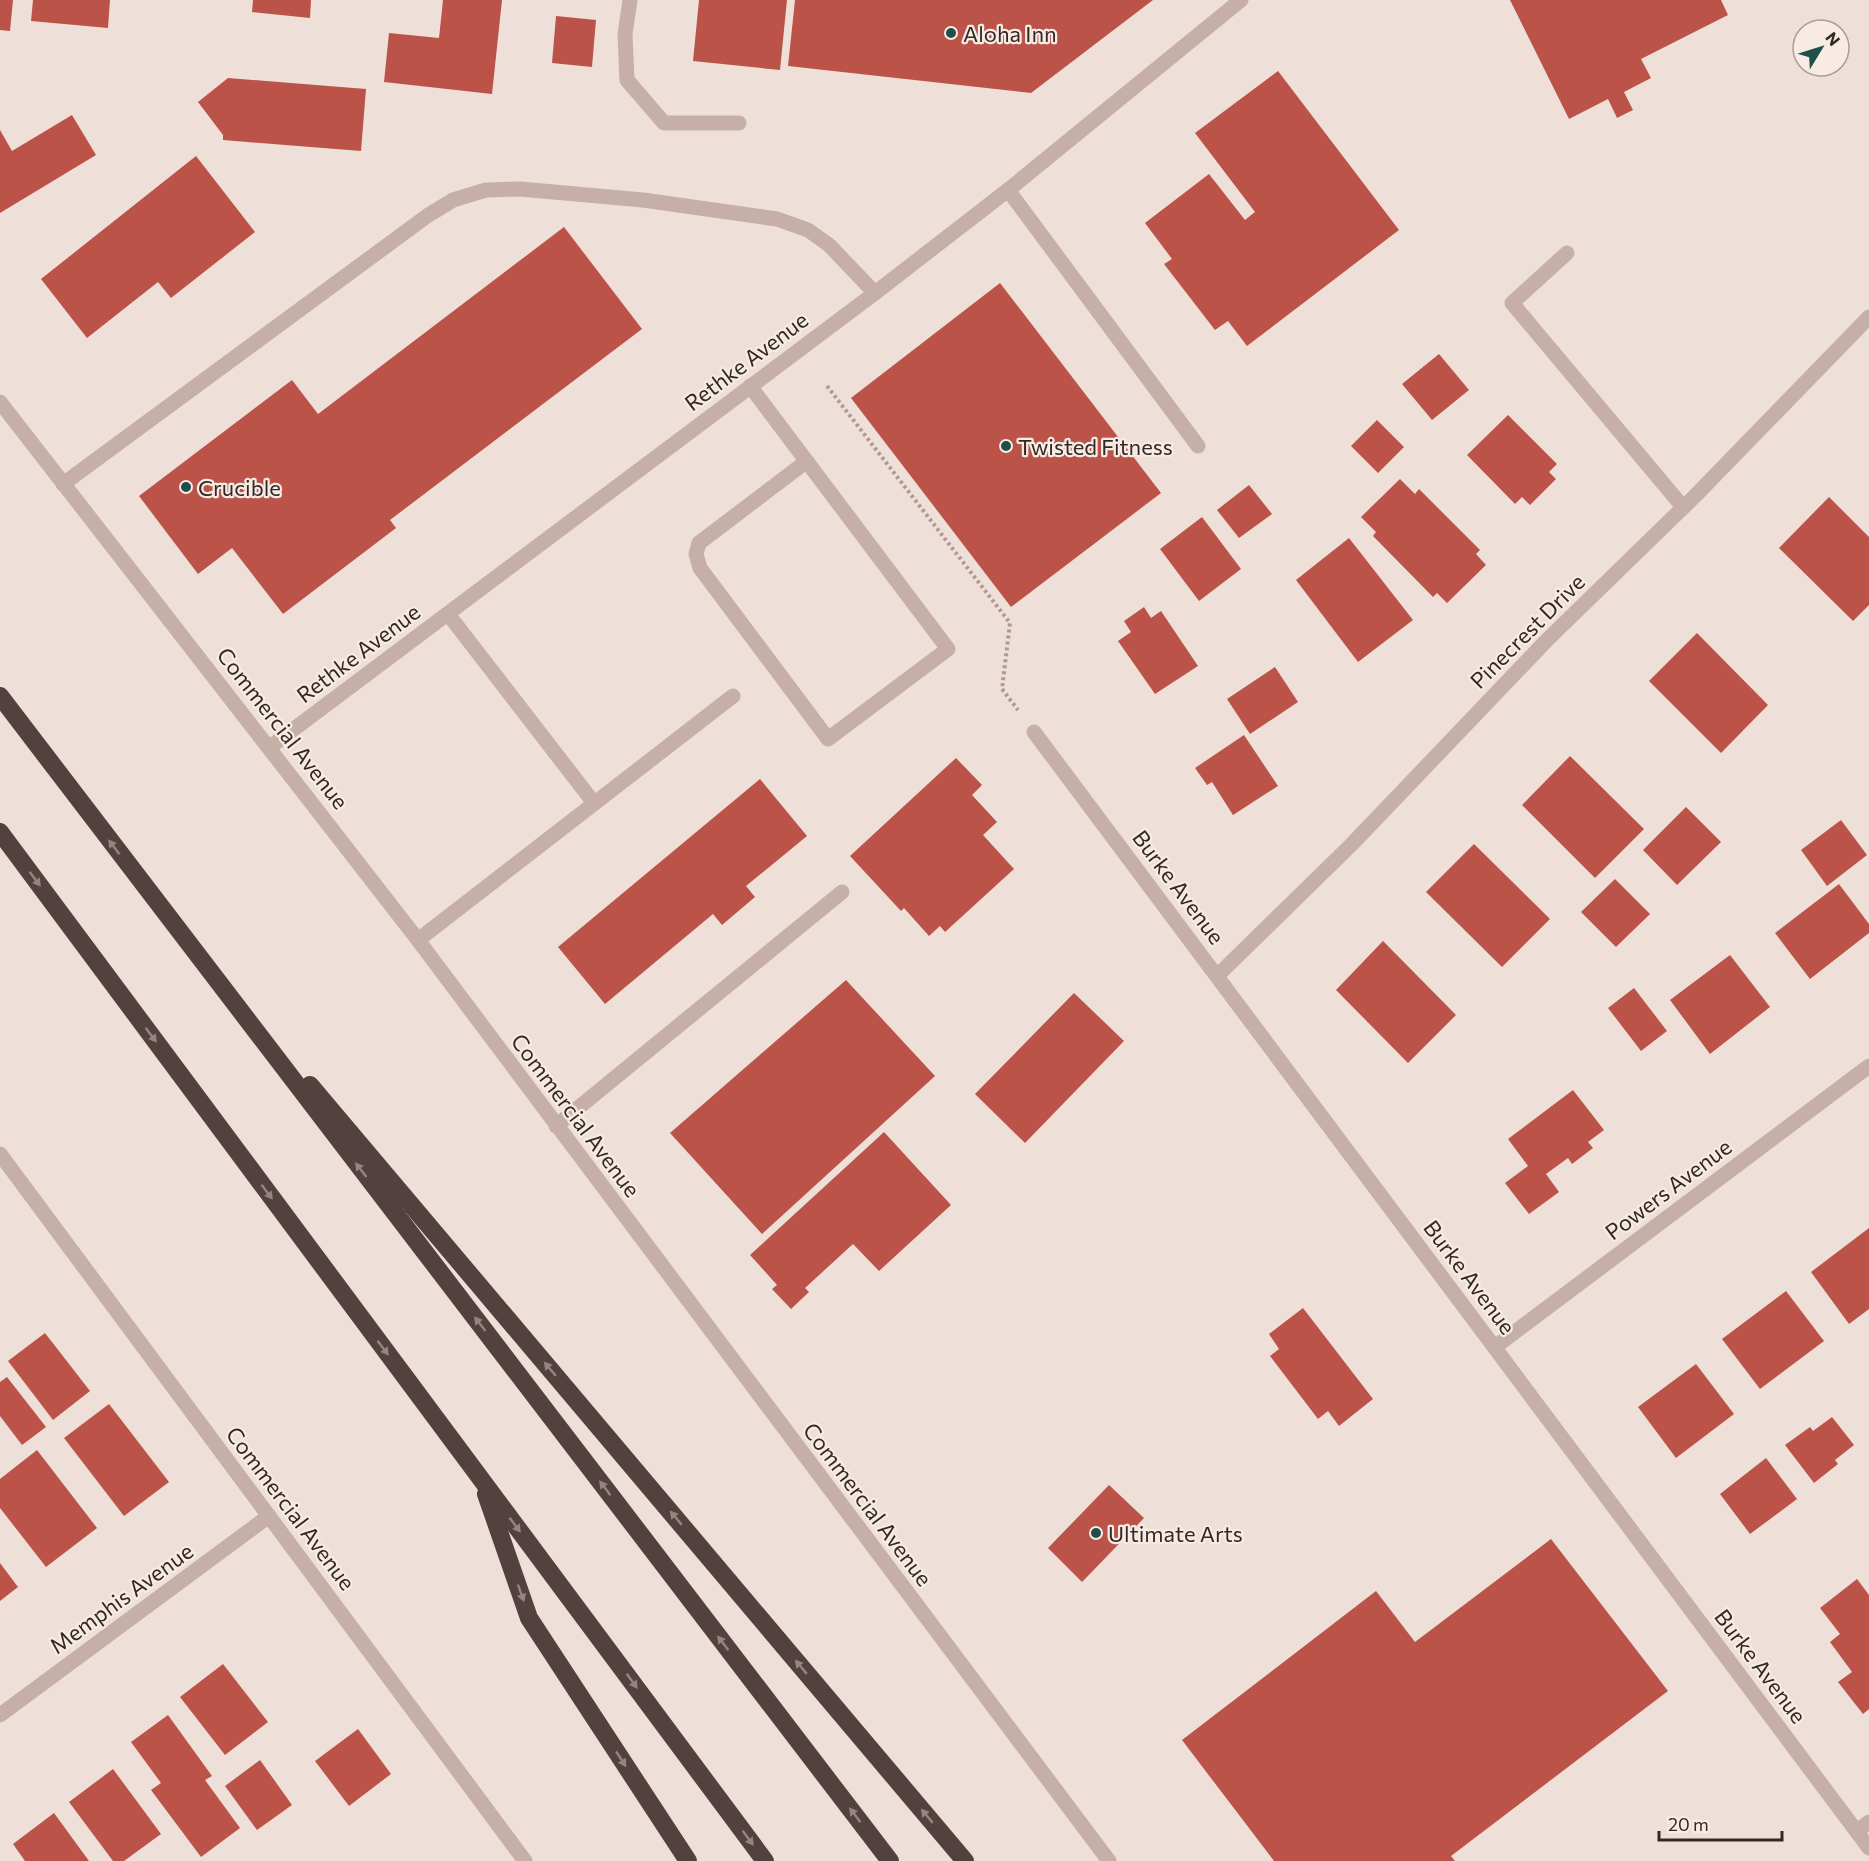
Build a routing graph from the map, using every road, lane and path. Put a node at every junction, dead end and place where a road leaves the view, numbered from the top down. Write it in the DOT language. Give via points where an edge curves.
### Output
graph roads {
  1 [pos="630,0"];
  2 [pos="1240,0"];
  3 [pos="739,123"];
  4 [pos="1008,190"];
  5 [pos="1567,253"];
  6 [pos="874,293"];
  7 [pos="1869,317"];
  8 [pos="750,386"];
  9 [pos="827,386"];
  10 [pos="0,402"];
  11 [pos="1198,446"];
  12 [pos="807,460"];
  13 [pos="63,484"];
  14 [pos="1683,507"];
  15 [pos="448,614"];
  16 [pos="0,696"];
  17 [pos="733,696"];
  18 [pos="1034,732"];
  19 [pos="270,747"];
  20 [pos="594,803"];
  21 [pos="0,832"];
  22 [pos="842,892"];
  23 [pos="149,894"];
  24 [pos="418,940"];
  25 [pos="1217,976"];
  26 [pos="1869,1066"];
  27 [pos="556,1126"];
  28 [pos="0,1154"];
  29 [pos="1495,1347"];
  30 [pos="480,1478"];
  31 [pos="270,1516"];
  32 [pos="0,1715"];
  33 [pos="1863,1827"];
  34 [pos="1869,1848"];
  35 [pos="525,1861"];
  36 [pos="688,1861"];
  37 [pos="765,1861"];
  38 [pos="890,1861"];
  39 [pos="965,1861"];
  40 [pos="1109,1861"];
  1 -- 3 [label="street" via="625,34 627,80 664,123"];
  2 -- 4 [label="street, Rethke Avenue"];
  4 -- 6 [label="street, Rethke Avenue"];
  4 -- 11 [label="street"];
  5 -- 14 [label="street" via="1512,303"];
  6 -- 8 [label="street, Rethke Avenue"];
  6 -- 13 [label="street" via="829,245 808,230 777,219 643,200 520,189 486,190 453,200 427,216"];
  7 -- 14 [label="street, Pinecrest Drive"];
  8 -- 12 [label="street"];
  8 -- 15 [label="street, Rethke Avenue"];
  9 -- 18 [label="path" via="1010,623 1002,689"];
  10 -- 13 [label="street, Commercial Avenue"];
  12 -- 12 [label="street" via="948,649 828,739 700,568 696,554 699,543"];
  13 -- 19 [label="street, Commercial Avenue"];
  14 -- 25 [label="street, Pinecrest Drive"];
  15 -- 19 [label="street, Rethke Avenue"];
  15 -- 20 [label="street"];
  23 -- 16 [label="highway, one-way"];
  17 -- 20 [label="street"];
  18 -- 25 [label="street, Burke Avenue"];
  19 -- 24 [label="street, Commercial Avenue"];
  20 -- 24 [label="street"];
  21 -- 30 [label="highway, one-way"];
  22 -- 27 [label="street"];
  38 -- 23 [label="highway, one-way"];
  39 -- 23 [label="highway, one-way"];
  24 -- 27 [label="street, Commercial Avenue"];
  25 -- 29 [label="street, Burke Avenue"];
  26 -- 29 [label="street, Powers Avenue"];
  27 -- 40 [label="street, Commercial Avenue"];
  28 -- 31 [label="street, Commercial Avenue"];
  29 -- 33 [label="street, Burke Avenue"];
  30 -- 36 [label="highway, one-way" via="530,1618"];
  30 -- 37 [label="highway, one-way"];
  31 -- 32 [label="street, Memphis Avenue"];
  31 -- 35 [label="street, Commercial Avenue"];
  33 -- 34 [label="street, Burke Avenue"];
}
